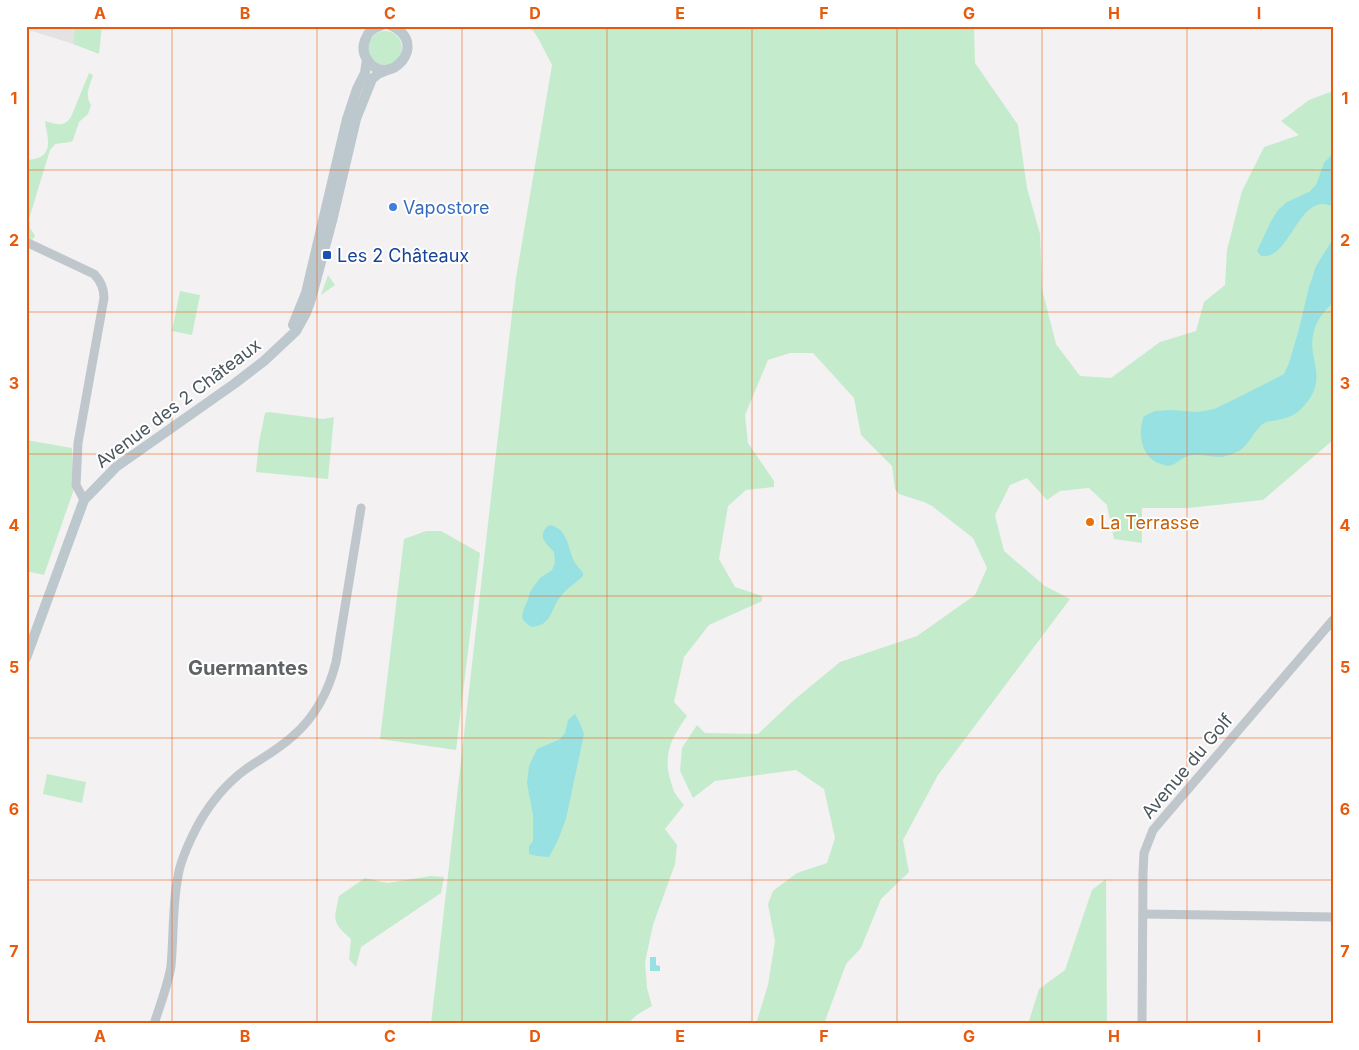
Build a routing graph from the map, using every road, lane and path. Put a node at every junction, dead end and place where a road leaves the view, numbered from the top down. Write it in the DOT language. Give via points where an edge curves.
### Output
graph roads {
  1 [pos="378,27"];
  2 [pos="395,27"];
  3 [pos="367,59"];
  4 [pos="390,69"];
  5 [pos="26,242"];
  6 [pos="285,341"];
  7 [pos="84,500"];
  8 [pos="360,508"];
  9 [pos="1333,620"];
  10 [pos="26,658"];
  11 [pos="1143,914"];
  12 [pos="1333,916"];
  13 [pos="154,1024"];
  14 [pos="1142,1024"];
  1 -- 3 [label="main road, Avenue des 2 Châteaux" via="365,40"];
  2 -- 4 [label="main road, Avenue des 2 Châteaux" via="403,33 407,50 403,60"];
  3 -- 4 [label="main road" via="377,68"];
  3 -- 6 [label="main road, Avenue des 2 Châteaux" via="365,73 347,119 306,293"];
  4 -- 6 [label="main road, Avenue des 2 Châteaux" via="372,79 366,93 356,119 311,299 296,330"];
  5 -- 7 [label="street" via="94,274 100,280 104,298 78,443 76,485"];
  6 -- 7 [label="main road, Avenue des 2 Châteaux" via="234,384 116,467"];
  7 -- 10 [label="main road, Avenue des 2 Châteaux"];
  8 -- 13 [label="street" via="332,678 308,721 293,737 224,789 191,838 179,870 170,968"];
  9 -- 11 [label="street, Avenue du Golf" via="1153,830 1144,853"];
  11 -- 12 [label="street"];
  11 -- 14 [label="street, Avenue du Golf"];
}
